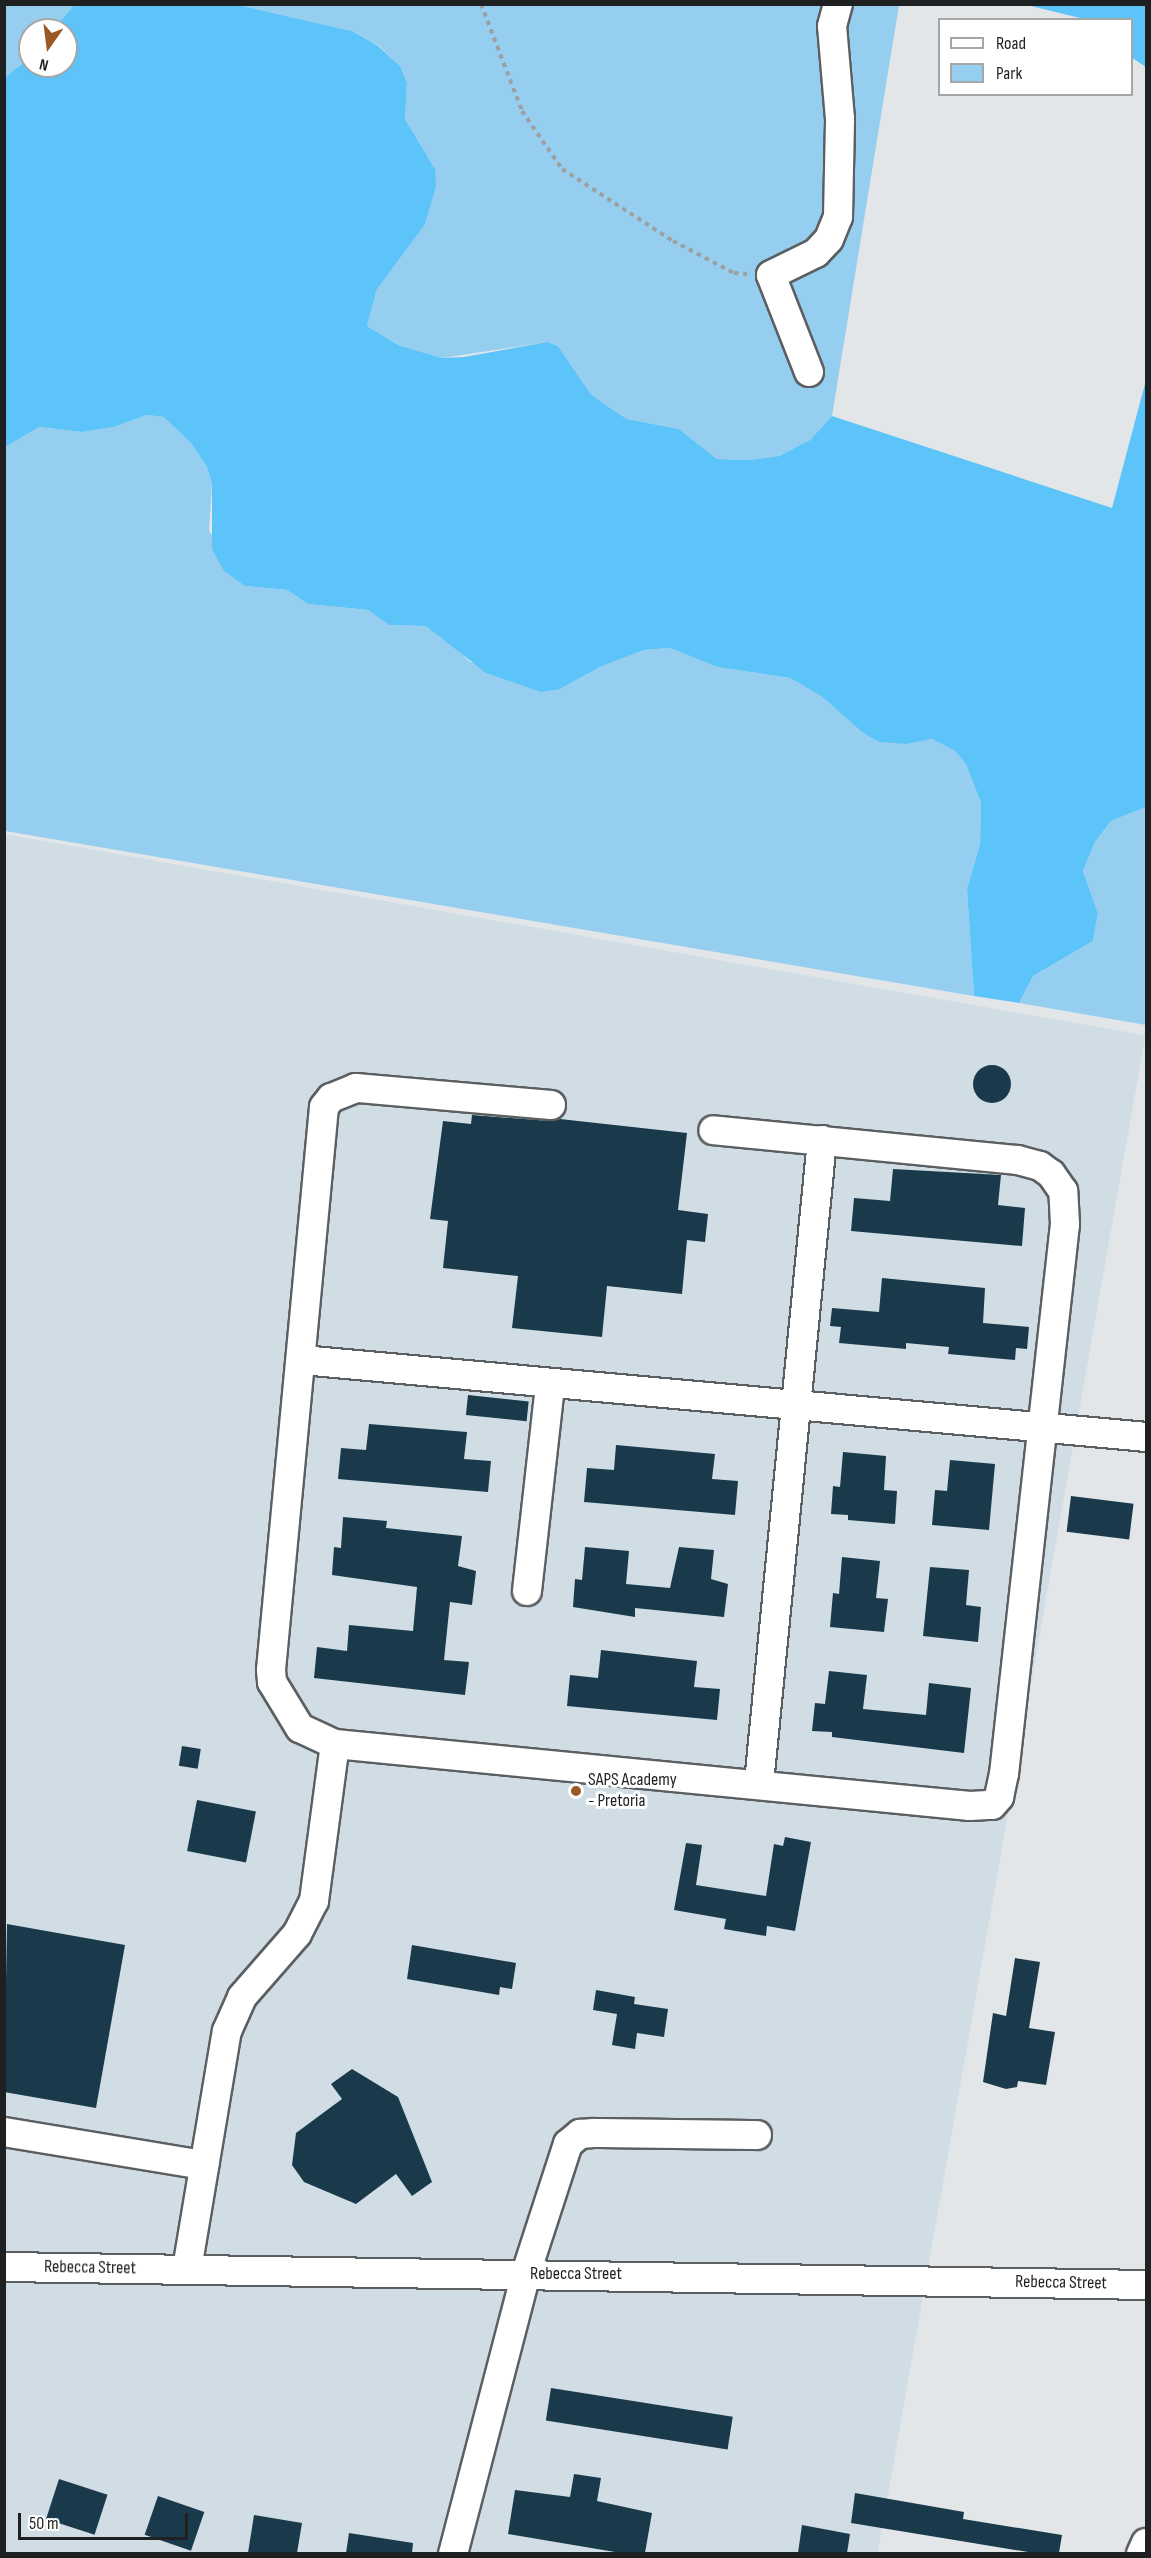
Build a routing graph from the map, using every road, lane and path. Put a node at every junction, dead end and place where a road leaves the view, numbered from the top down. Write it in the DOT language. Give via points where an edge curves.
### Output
graph roads {
  1 [pos="481,4"];
  2 [pos="838,4"];
  3 [pos="771,275"];
  4 [pos="808,372"];
  5 [pos="551,1105"];
  6 [pos="713,1130"];
  7 [pos="822,1140"];
  8 [pos="302,1360"];
  9 [pos="550,1385"];
  10 [pos="798,1407"];
  11 [pos="1041,1428"];
  12 [pos="1146,1437"];
  13 [pos="527,1592"];
  14 [pos="335,1744"];
  15 [pos="759,1783"];
  16 [pos="4,2133"];
  17 [pos="757,2135"];
  18 [pos="204,2165"];
  19 [pos="4,2267"];
  20 [pos="187,2269"];
  21 [pos="525,2273"];
  22 [pos="1146,2285"];
  23 [pos="1146,2543"];
  24 [pos="453,2553"];
  25 [pos="1141,2553"];
  1 -- 3 [label="path" via="522,111 562,169 673,241 734,273"];
  2 -- 3 [label="street" via="832,26 840,119 838,217 829,239 816,253"];
  3 -- 4 [label="street"];
  5 -- 8 [label="street" via="356,1088 331,1098 324,1107"];
  6 -- 7 [label="street"];
  7 -- 10 [label="street"];
  7 -- 11 [label="street" via="1017,1160 1040,1166 1058,1182 1066,1206 1065,1224"];
  8 -- 9 [label="street"];
  8 -- 14 [label="street" via="270,1677 300,1728"];
  9 -- 10 [label="street"];
  9 -- 13 [label="street"];
  10 -- 11 [label="street"];
  10 -- 15 [label="street"];
  11 -- 12 [label="street"];
  11 -- 15 [label="street" via="1004,1774 997,1802 987,1807 970,1806"];
  14 -- 15 [label="street"];
  14 -- 18 [label="street" via="314,1901 297,1934 242,1997 231,2018"];
  16 -- 18 [label="street"];
  17 -- 21 [label="street" via="580,2134 568,2144 562,2157"];
  18 -- 20 [label="street"];
  19 -- 20 [label="street, Rebecca Street"];
  20 -- 21 [label="street, Rebecca Street"];
  21 -- 22 [label="street, Rebecca Street"];
  21 -- 24 [label="street"];
  23 -- 25 [label="street"];
}
